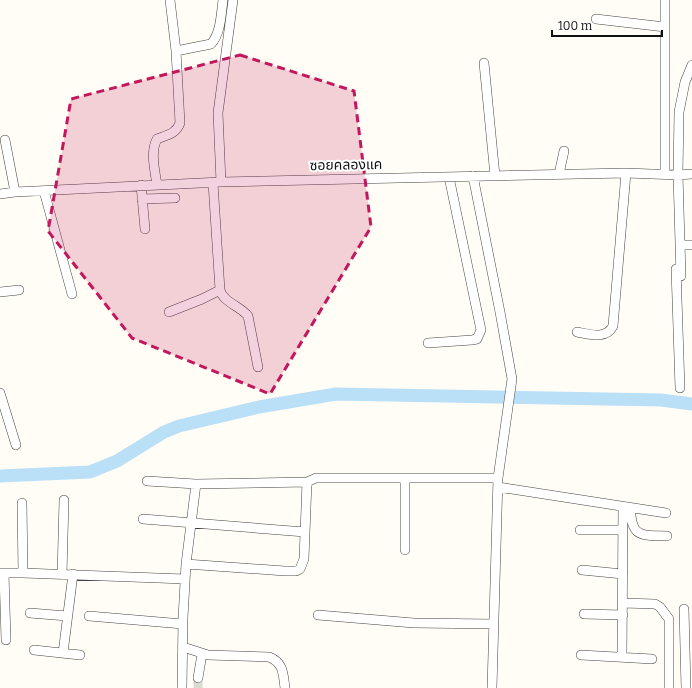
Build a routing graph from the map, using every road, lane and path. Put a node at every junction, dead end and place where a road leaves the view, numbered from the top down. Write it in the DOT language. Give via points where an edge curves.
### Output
graph roads {
  1 [pos="170,0"];
  2 [pos="223,0"];
  3 [pos="233,0"];
  4 [pos="665,0"];
  5 [pos="596,19"];
  6 [pos="665,27"];
  7 [pos="176,51"];
  8 [pos="484,63"];
  9 [pos="692,65"];
  10 [pos="5,140"];
  11 [pos="564,151"];
  12 [pos="626,173"];
  13 [pos="559,174"];
  14 [pos="664,174"];
  15 [pos="692,174"];
  16 [pos="678,175"];
  17 [pos="473,176"];
  18 [pos="495,176"];
  19 [pos="449,177"];
  20 [pos="217,182"];
  21 [pos="141,185"];
  22 [pos="157,185"];
  23 [pos="678,189"];
  24 [pos="44,191"];
  25 [pos="15,192"];
  26 [pos="0,194"];
  27 [pos="175,198"];
  28 [pos="142,199"];
  29 [pos="144,229"];
  30 [pos="681,245"];
  31 [pos="692,245"];
  32 [pos="681,276"];
  33 [pos="18,290"];
  34 [pos="220,290"];
  35 [pos="0,292"];
  36 [pos="72,294"];
  37 [pos="169,312"];
  38 [pos="577,332"];
  39 [pos="428,344"];
  40 [pos="258,367"];
  41 [pos="680,388"];
  42 [pos="0,393"];
  43 [pos="16,445"];
  44 [pos="404,478"];
  45 [pos="147,481"];
  46 [pos="306,482"];
  47 [pos="498,482"];
  48 [pos="196,484"];
  49 [pos="64,500"];
  50 [pos="22,503"];
  51 [pos="626,507"];
  52 [pos="666,514"];
  53 [pos="143,519"];
  54 [pos="190,523"];
  55 [pos="580,530"];
  56 [pos="623,530"];
  57 [pos="305,532"];
  58 [pos="667,536"];
  59 [pos="405,550"];
  60 [pos="186,564"];
  61 [pos="582,570"];
  62 [pos="2,573"];
  63 [pos="23,573"];
  64 [pos="73,574"];
  65 [pos="623,574"];
  66 [pos="62,575"];
  67 [pos="185,579"];
  68 [pos="623,603"];
  69 [pos="684,609"];
  70 [pos="30,613"];
  71 [pos="584,614"];
  72 [pos="318,615"];
  73 [pos="623,615"];
  74 [pos="67,616"];
  75 [pos="89,616"];
  76 [pos="183,624"];
  77 [pos="494,624"];
  78 [pos="6,640"];
  79 [pos="183,647"];
  80 [pos="34,650"];
  81 [pos="63,653"];
  82 [pos="202,654"];
  83 [pos="80,655"];
  84 [pos="581,655"];
  85 [pos="622,657"];
  86 [pos="652,659"];
  87 [pos="198,678"];
  88 [pos="182,688"];
  89 [pos="285,688"];
  90 [pos="492,688"];
  91 [pos="668,688"];
  92 [pos="686,688"];
  1 -- 7 [label="street"];
  2 -- 7 [label="street" via="219,27 211,44"];
  3 -- 20 [label="street" via="218,113"];
  4 -- 6 [label="street"];
  5 -- 6 [label="street"];
  6 -- 14 [label="street"];
  7 -- 22 [label="street" via="180,123 178,129 157,139 154,144"];
  8 -- 18 [label="street"];
  9 -- 16 [label="street" via="685,82 679,112"];
  10 -- 25 [label="street"];
  11 -- 13 [label="street"];
  12 -- 13 [label="street, ซอยคลองแค"];
  12 -- 14 [label="street, ซอยคลองแค"];
  12 -- 38 [label="street" via="613,326 610,332 604,335"];
  13 -- 18 [label="street, ซอยคลองแค"];
  14 -- 16 [label="street, ซอยคลองแค"];
  15 -- 16 [label="street, ซอยคลองแค"];
  16 -- 23 [label="street"];
  17 -- 18 [label="street, ซอยคลองแค"];
  17 -- 19 [label="street, ซอยคลองแค"];
  17 -- 47 [label="street" via="511,372 511,390"];
  19 -- 20 [label="street, ซอยคลองแค"];
  19 -- 39 [label="street" via="481,330 477,339"];
  20 -- 22 [label="street, ซอยคลองแค"];
  20 -- 34 [label="street"];
  21 -- 22 [label="street, ซอยคลองแค"];
  21 -- 24 [label="street, ซอยคลองแค"];
  21 -- 28 [label="street"];
  23 -- 30 [label="street"];
  23 -- 41 [label="street" via="674,205"];
  24 -- 25 [label="street, ซอยคลองแค"];
  24 -- 36 [label="street"];
  25 -- 26 [label="street, ซอยคลองแค"];
  27 -- 28 [label="street"];
  28 -- 29 [label="street"];
  30 -- 31 [label="street"];
  30 -- 32 [label="street"];
  33 -- 35 [label="street"];
  34 -- 37 [label="street"];
  34 -- 40 [label="street" via="223,296 248,316"];
  42 -- 43 [label="street"];
  44 -- 46 [label="street" via="319,478"];
  44 -- 47 [label="street"];
  44 -- 59 [label="street"];
  45 -- 48 [label="street"];
  46 -- 48 [label="street"];
  46 -- 57 [label="street"];
  47 -- 51 [label="street"];
  47 -- 77 [label="street"];
  48 -- 54 [label="street"];
  49 -- 66 [label="street"];
  50 -- 63 [label="street"];
  51 -- 52 [label="street"];
  51 -- 56 [label="street"];
  51 -- 58 [label="street" via="637,532 644,535"];
  53 -- 54 [label="street"];
  54 -- 57 [label="street"];
  54 -- 60 [label="street"];
  55 -- 56 [label="street"];
  56 -- 65 [label="street"];
  57 -- 60 [label="street" via="304,559 300,569 296,571"];
  60 -- 67 [label="street"];
  61 -- 65 [label="street"];
  62 -- 63 [label="street"];
  62 -- 78 [label="street"];
  63 -- 66 [label="street"];
  64 -- 66 [label="street"];
  64 -- 67 [label="street"];
  64 -- 74 [label="street"];
  65 -- 68 [label="street"];
  67 -- 76 [label="street"];
  68 -- 73 [label="street"];
  68 -- 91 [label="street" via="654,604 660,607 669,619"];
  69 -- 92 [label="street"];
  70 -- 74 [label="street"];
  71 -- 73 [label="street"];
  72 -- 77 [label="street" via="414,623"];
  73 -- 85 [label="street"];
  74 -- 81 [label="street"];
  75 -- 76 [label="street"];
  76 -- 79 [label="street"];
  77 -- 90 [label="street"];
  79 -- 82 [label="street"];
  79 -- 88 [label="street"];
  80 -- 81 [label="street"];
  81 -- 83 [label="street"];
  82 -- 87 [label="street"];
  82 -- 89 [label="street" via="269,657 281,666"];
  84 -- 85 [label="street"];
  85 -- 86 [label="street"];
}
